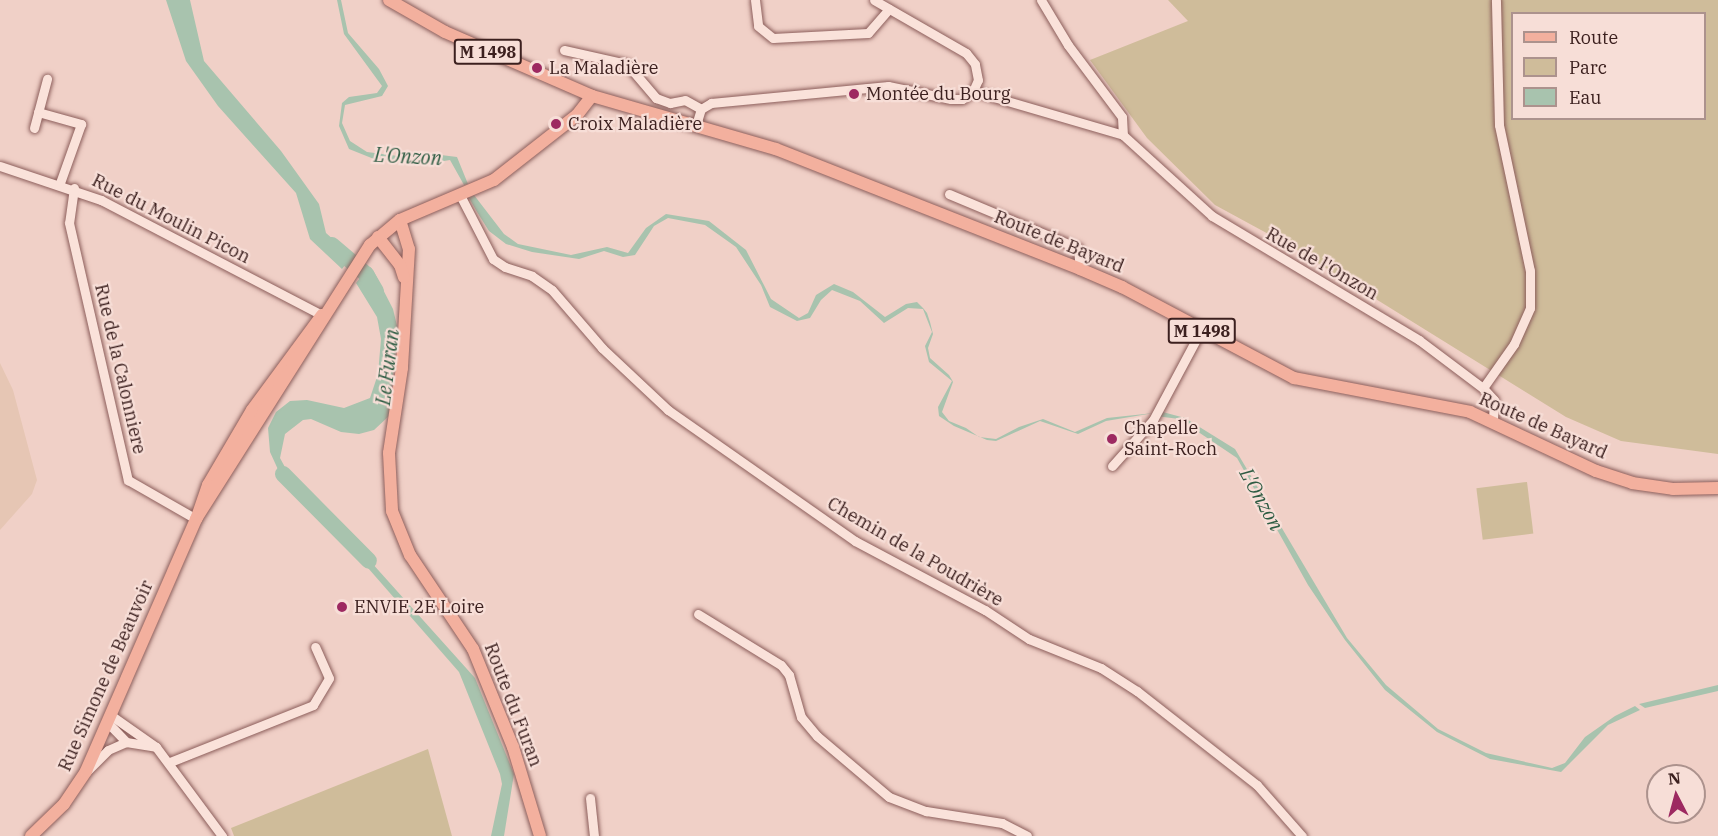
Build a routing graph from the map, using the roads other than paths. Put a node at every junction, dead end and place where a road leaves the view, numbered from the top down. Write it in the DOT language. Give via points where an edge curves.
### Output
graph roads {
  1 [pos="389,0"];
  2 [pos="755,0"];
  3 [pos="874,0"];
  4 [pos="1041,0"];
  5 [pos="1496,0"];
  6 [pos="889,9"];
  7 [pos="564,50"];
  8 [pos="47,79"];
  9 [pos="973,91"];
  10 [pos="592,96"];
  11 [pos="701,109"];
  12 [pos="38,112"];
  13 [pos="696,125"];
  14 [pos="34,128"];
  15 [pos="1123,135"];
  16 [pos="0,166"];
  17 [pos="60,183"];
  18 [pos="74,188"];
  19 [pos="949,194"];
  20 [pos="460,195"];
  21 [pos="400,220"];
  22 [pos="378,237"];
  23 [pos="1080,269"];
  24 [pos="406,284"];
  25 [pos="322,315"];
  26 [pos="1200,330"];
  27 [pos="1483,388"];
  28 [pos="1493,421"];
  29 [pos="1112,466"];
  30 [pos="1718,488"];
  31 [pos="196,519"];
  32 [pos="698,614"];
  33 [pos="315,647"];
  34 [pos="108,718"];
  35 [pos="126,742"];
  36 [pos="156,747"];
  37 [pos="170,762"];
  38 [pos="86,771"];
  39 [pos="590,798"];
  40 [pos="31,836"];
  41 [pos="222,836"];
  42 [pos="540,836"];
  43 [pos="594,836"];
  44 [pos="1027,836"];
  45 [pos="1302,836"];
  1 -- 10 [label="main road, Route de Bayard / M 1498" via="445,32"];
  2 -- 6 [label="street" via="758,26 773,38 868,33"];
  3 -- 6 [label="street"];
  4 -- 15 [label="street" via="1068,45 1122,117"];
  5 -- 27 [label="street" via="1498,125 1530,272 1530,308 1514,344"];
  6 -- 9 [label="street" via="966,52 975,64 978,80"];
  7 -- 11 [label="street" via="627,64 656,98 670,103 685,100"];
  8 -- 12 [label="street"];
  9 -- 11 [label="street" via="962,99 951,99 888,86 711,102"];
  9 -- 15 [label="street"];
  10 -- 13 [label="main road, Route de Bayard / M 1498"];
  10 -- 20 [label="main road, Rue Simone de Beauvoir" via="580,112 525,159 494,180"];
  11 -- 13 [label="street"];
  12 -- 14 [label="street"];
  12 -- 17 [label="street" via="81,123"];
  13 -- 23 [label="main road, Route de Bayard / M 1498" via="776,149"];
  15 -- 27 [label="street, Rue de l'Onzon" via="1212,216 1419,340"];
  16 -- 17 [label="street, Rue du Moulin Picon"];
  17 -- 18 [label="street, Rue du Moulin Picon"];
  18 -- 25 [label="street, Rue du Moulin Picon"];
  18 -- 31 [label="street, Rue de la Calonniere" via="69,223 128,480"];
  19 -- 23 [label="street" via="1078,248"];
  20 -- 21 [label="main road, Rue Simone de Beauvoir"];
  20 -- 45 [label="street, Chemin de la Poudrière" via="493,259 532,276 552,290 602,348 668,410 855,540 985,610 1029,639 1101,668 1137,691 1257,785"];
  21 -- 22 [label="main road, Rue Simone de Beauvoir"];
  21 -- 24 [label="main road, Route du Furan" via="409,249"];
  22 -- 24 [label="main road, Route du Furan" via="400,265"];
  22 -- 25 [label="main road, Rue Simone de Beauvoir"];
  23 -- 26 [label="main road, Route de Bayard / M 1498" via="1122,286"];
  24 -- 42 [label="main road, Route du Furan" via="402,368 389,453 392,511 410,555 473,649 513,747"];
  25 -- 31 [label="main road, Rue Simone de Beauvoir" via="252,411 208,485"];
  26 -- 28 [label="main road, Route de Bayard / M 1498" via="1294,378 1442,404"];
  26 -- 29 [label="street" via="1153,420"];
  27 -- 28 [label="street" via="1494,400"];
  28 -- 30 [label="main road, Route de Bayard / M 1498" via="1596,471 1632,483 1673,489"];
  31 -- 34 [label="main road, Rue Simone de Beauvoir"];
  32 -- 44 [label="street" via="781,665 789,675 801,717 817,736 889,797 926,811 1002,823"];
  33 -- 37 [label="street" via="329,678 313,705"];
  34 -- 35 [label="street"];
  34 -- 36 [label="street"];
  34 -- 38 [label="main road, Rue Simone de Beauvoir"];
  35 -- 36 [label="street"];
  35 -- 38 [label="street" via="108,750"];
  36 -- 37 [label="street"];
  37 -- 41 [label="street"];
  38 -- 40 [label="main road, Rue Simone de Beauvoir" via="64,804"];
  39 -- 43 [label="street"];
}
